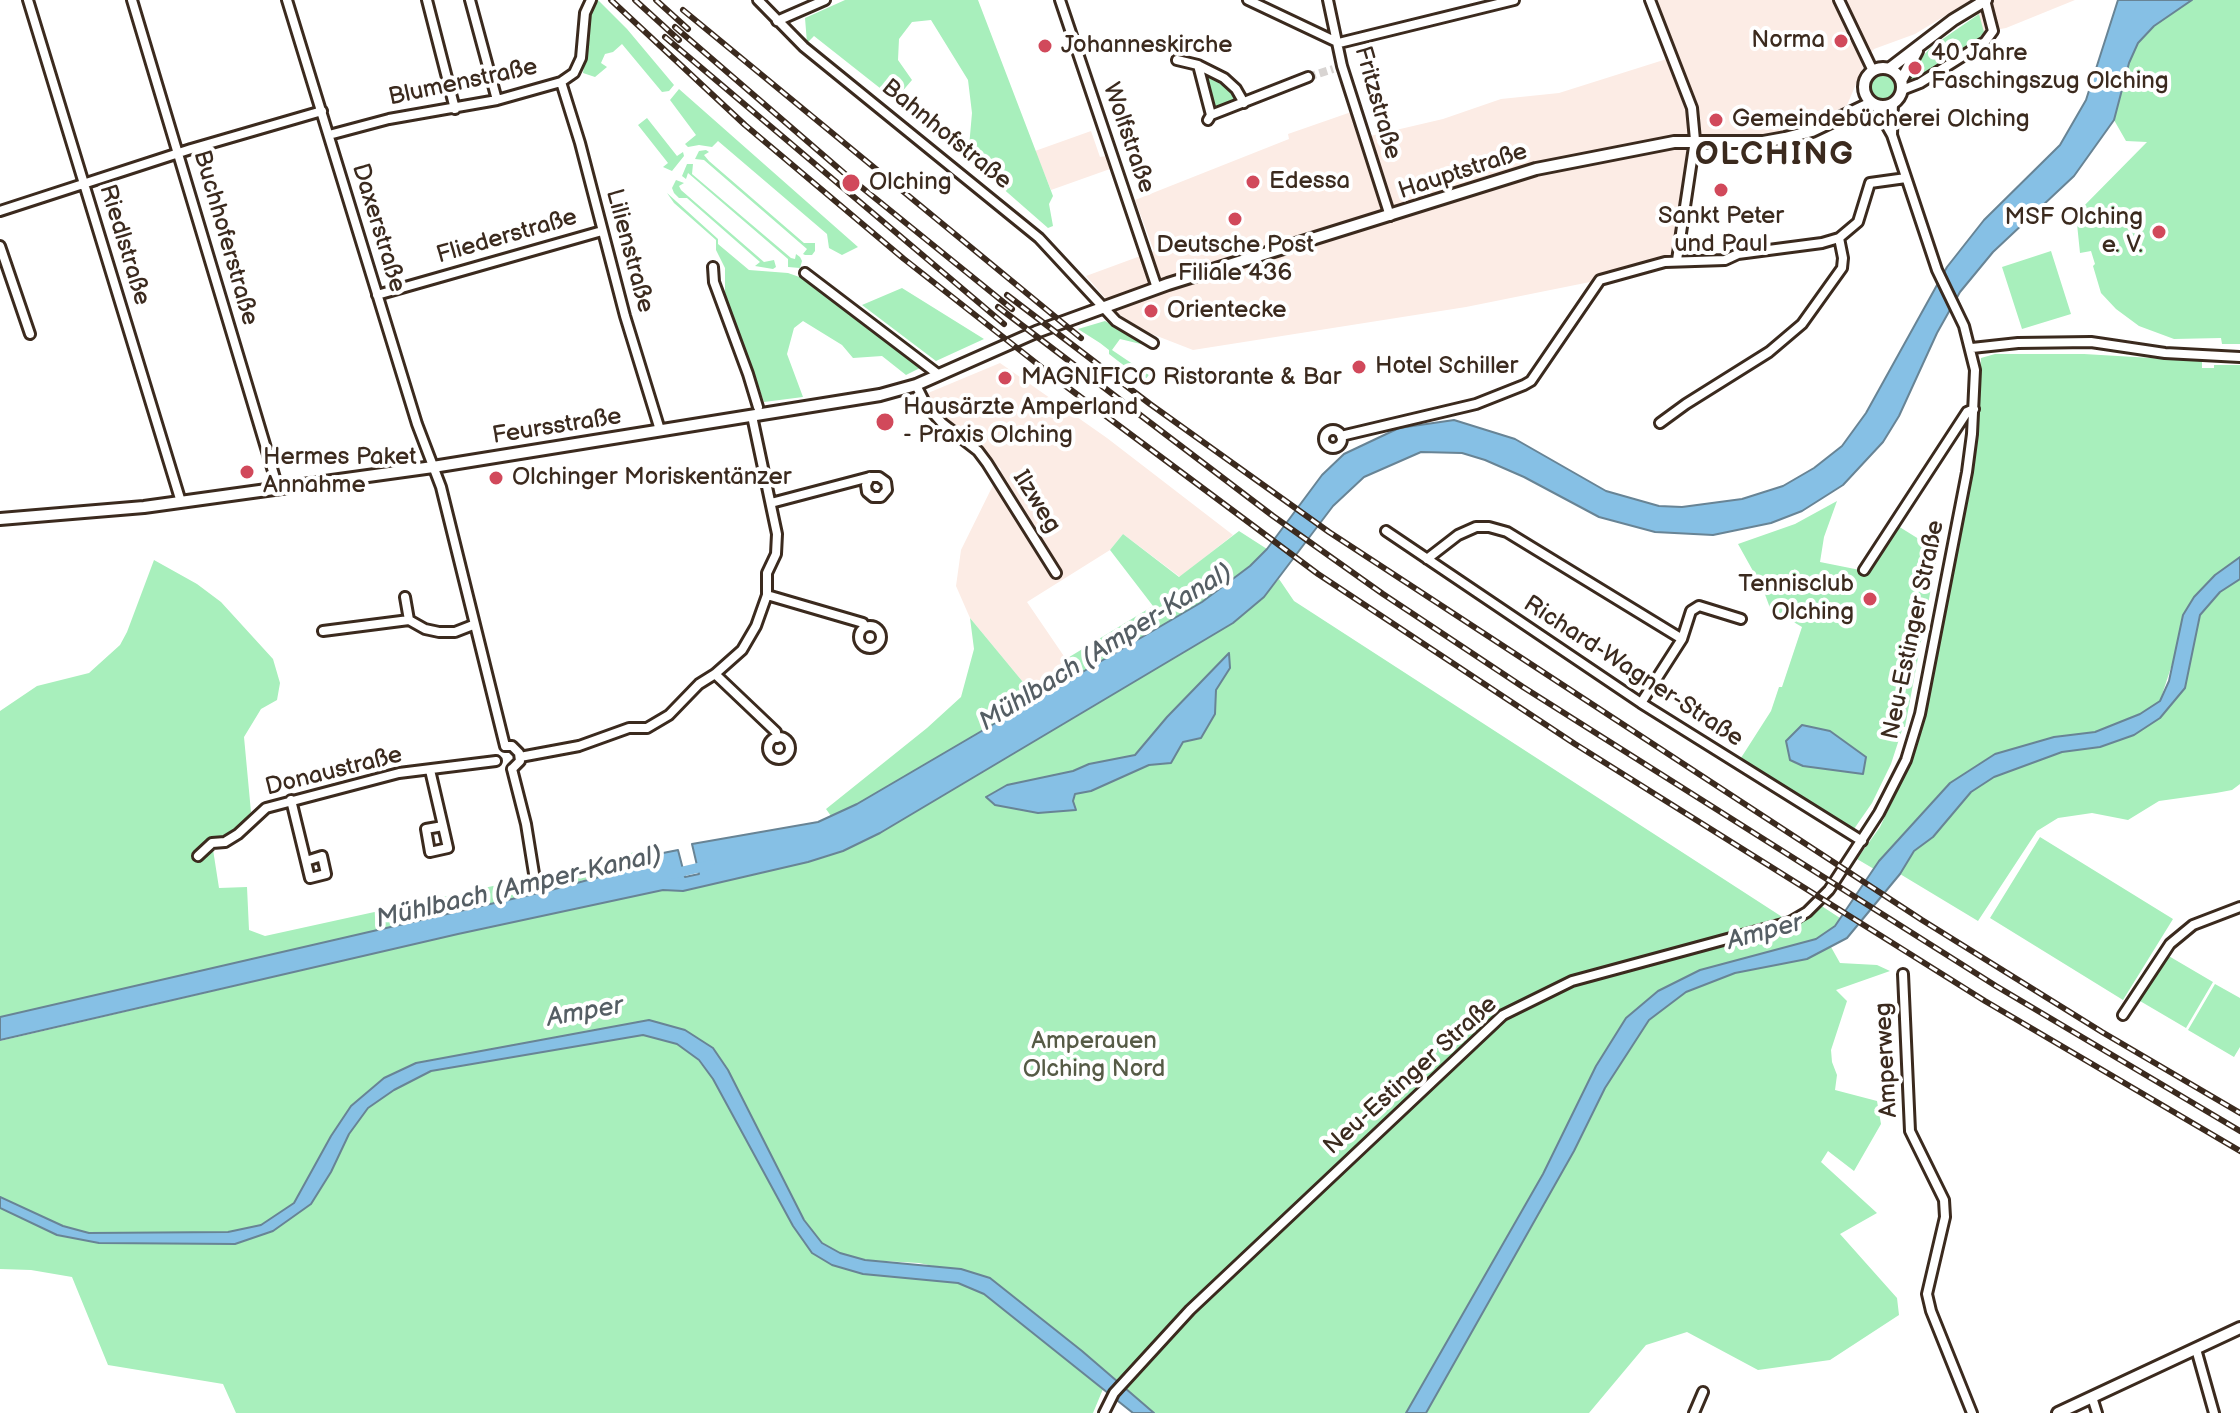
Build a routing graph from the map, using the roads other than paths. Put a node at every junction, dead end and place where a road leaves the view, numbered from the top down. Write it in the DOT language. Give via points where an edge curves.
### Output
graph roads {
  1 [pos="28,0"];
  2 [pos="132,0"];
  3 [pos="287,0"];
  4 [pos="427,0"];
  5 [pos="470,0"];
  6 [pos="591,0"];
  7 [pos="758,0"];
  8 [pos="825,0"];
  9 [pos="1060,0"];
  10 [pos="1248,0"];
  11 [pos="1328,0"];
  12 [pos="1514,0"];
  13 [pos="1650,0"];
  14 [pos="1839,0"];
  15 [pos="1985,0"];
  16 [pos="777,21"];
  17 [pos="1339,43"];
  18 [pos="1920,45"];
  19 [pos="1177,60"];
  20 [pos="1198,65"];
  21 [pos="1889,69"];
  22 [pos="1873,71"];
  23 [pos="1308,77"];
  24 [pos="561,82"];
  25 [pos="1901,86"];
  26 [pos="1864,92"];
  27 [pos="497,100"];
  28 [pos="1244,103"];
  29 [pos="1893,103"];
  30 [pos="1873,104"];
  31 [pos="455,109"];
  32 [pos="322,111"];
  33 [pos="1843,117"];
  34 [pos="329,135"];
  35 [pos="1892,135"];
  36 [pos="1695,140"];
  37 [pos="179,153"];
  38 [pos="1906,178"];
  39 [pos="85,182"];
  40 [pos="0,211"];
  41 [pos="1390,216"];
  42 [pos="602,231"];
  43 [pos="1839,238"];
  44 [pos="0,246"];
  45 [pos="1677,260"];
  46 [pos="713,267"];
  47 [pos="805,273"];
  48 [pos="1157,288"];
  49 [pos="377,295"];
  50 [pos="1103,308"];
  51 [pos="30,334"];
  52 [pos="1153,343"];
  53 [pos="1972,348"];
  54 [pos="2240,357"];
  55 [pos="939,375"];
  56 [pos="916,385"];
  57 [pos="1974,409"];
  58 [pos="755,411"];
  59 [pos="1660,423"];
  60 [pos="660,430"];
  61 [pos="1341,436"];
  62 [pos="433,467"];
  63 [pos="870,477"];
  64 [pos="278,488"];
  65 [pos="181,502"];
  66 [pos="771,503"];
  67 [pos="0,519"];
  68 [pos="1386,531"];
  69 [pos="1427,559"];
  70 [pos="1864,570"];
  71 [pos="1056,573"];
  72 [pos="767,595"];
  73 [pos="405,597"];
  74 [pos="1741,619"];
  75 [pos="409,620"];
  76 [pos="473,625"];
  77 [pos="865,627"];
  78 [pos="323,631"];
  79 [pos="1682,639"];
  80 [pos="715,674"];
  81 [pos="1641,703"];
  82 [pos="777,738"];
  83 [pos="505,746"];
  84 [pos="520,757"];
  85 [pos="496,761"];
  86 [pos="512,769"];
  87 [pos="430,770"];
  88 [pos="291,800"];
  89 [pos="443,826"];
  90 [pos="1862,841"];
  91 [pos="198,856"];
  92 [pos="306,861"];
  93 [pos="536,886"];
  94 [pos="2240,907"];
  95 [pos="1903,974"];
  96 [pos="2123,1015"];
  97 [pos="2240,1328"];
  98 [pos="2196,1349"];
  99 [pos="1703,1392"];
  100 [pos="2092,1397"];
  101 [pos="1104,1413"];
  102 [pos="1694,1413"];
  103 [pos="1972,1413"];
  104 [pos="2058,1413"];
  105 [pos="2097,1413"];
  106 [pos="2214,1413"];
  1 -- 39 [label="street, Riedlstraße"];
  2 -- 37 [label="street, Buchhoferstraße"];
  3 -- 32 [label="street, Daxerstraße"];
  4 -- 31 [label="street"];
  5 -- 27 [label="street"];
  6 -- 24 [label="street, Blumenstraße" via="581,58 574,73"];
  7 -- 16 [label="street, Bahnhofstraße"];
  8 -- 16 [label="street"];
  9 -- 48 [label="street, Wolfstraße"];
  10 -- 17 [label="street"];
  11 -- 17 [label="street, Fritzstraße"];
  12 -- 17 [label="street"];
  13 -- 36 [label="street" via="1690,98"];
  14 -- 22 [label="street"];
  15 -- 18 [label="street"];
  15 -- 25 [label="street" via="1993,31 1985,42 1920,83"];
  16 -- 50 [label="street, Bahnhofstraße" via="1039,238"];
  17 -- 41 [label="street, Fritzstraße" via="1337,67"];
  18 -- 21 [label="street"];
  18 -- 25 [label="street"];
  19 -- 20 [label="street"];
  20 -- 28 [label="street" via="1224,78"];
  20 -- 28 [label="street" via="1210,117"];
  21 -- 22 [label="street"];
  21 -- 25 [label="street"];
  22 -- 26 [label="street" via="1864,81"];
  23 -- 28 [label="street"];
  24 -- 27 [label="street, Blumenstraße"];
  24 -- 42 [label="street, Lilienstraße"];
  25 -- 29 [label="street"];
  26 -- 30 [label="street"];
  26 -- 33 [label="street"];
  27 -- 31 [label="street, Blumenstraße"];
  29 -- 30 [label="street"];
  29 -- 35 [label="street, Neu-Estinger Straße"];
  30 -- 33 [label="street, Hauptstraße"];
  30 -- 35 [label="street, Neu-Estinger Straße"];
  31 -- 34 [label="street, Blumenstraße"];
  32 -- 34 [label="street, Daxerstraße"];
  32 -- 37 [label="street"];
  33 -- 36 [label="street, Hauptstraße" via="1763,142"];
  34 -- 49 [label="street, Daxerstraße"];
  35 -- 38 [label="street, Neu-Estinger Straße"];
  36 -- 41 [label="street, Hauptstraße" via="1547,166"];
  36 -- 45 [label="street"];
  37 -- 39 [label="street"];
  37 -- 64 [label="street, Buchhoferstraße"];
  38 -- 43 [label="street" via="1870,183 1861,217"];
  38 -- 53 [label="street, Neu-Estinger Straße" via="1938,272"];
  39 -- 40 [label="street"];
  39 -- 65 [label="street, Riedlstraße"];
  41 -- 48 [label="street, Hauptstraße"];
  42 -- 49 [label="street, Fliederstraße"];
  42 -- 60 [label="street, Lilienstraße"];
  43 -- 45 [label="street" via="1725,260"];
  43 -- 59 [label="street" via="1842,268 1802,324 1769,352"];
  44 -- 51 [label="street"];
  45 -- 61 [label="street" via="1600,280 1524,385 1476,404"];
  46 -- 58 [label="street"];
  47 -- 55 [label="street"];
  48 -- 50 [label="street, Hauptstraße"];
  49 -- 62 [label="street, Daxerstraße"];
  50 -- 52 [label="street"];
  50 -- 55 [label="street, Feursstraße"];
  53 -- 54 [label="street" via="2091,342"];
  53 -- 57 [label="street, Neu-Estinger Straße"];
  55 -- 56 [label="street, Feursstraße"];
  56 -- 58 [label="street, Feursstraße" via="880,395"];
  56 -- 71 [label="street, Ilzweg" via="942,423 987,463"];
  57 -- 70 [label="street" via="1967,412"];
  57 -- 90 [label="street, Neu-Estinger Straße" via="1967,472 1920,714 1906,760"];
  58 -- 60 [label="street, Feursstraße"];
  58 -- 66 [label="street"];
  60 -- 62 [label="street, Feursstraße"];
  62 -- 64 [label="street, Feursstraße"];
  62 -- 76 [label="street, Daxerstraße"];
  63 -- 66 [label="street"];
  64 -- 65 [label="street, Feursstraße"];
  65 -- 67 [label="street, Feursstraße"];
  66 -- 72 [label="street" via="777,534"];
  68 -- 69 [label="street, Richard-Wagner-Straße"];
  69 -- 79 [label="street" via="1476,527 1507,532"];
  69 -- 81 [label="street, Richard-Wagner-Straße"];
  72 -- 77 [label="street"];
  72 -- 80 [label="street" via="742,650"];
  73 -- 75 [label="street"];
  74 -- 79 [label="street" via="1699,606 1691,611"];
  75 -- 76 [label="street" via="439,632"];
  75 -- 78 [label="street"];
  76 -- 83 [label="street, Daxerstraße"];
  79 -- 81 [label="street"];
  80 -- 82 [label="street"];
  80 -- 84 [label="street" via="647,728 629,728 579,746"];
  81 -- 90 [label="street, Richard-Wagner-Straße"];
  83 -- 84 [label="street" via="516,749"];
  83 -- 85 [label="street"];
  84 -- 86 [label="street"];
  85 -- 86 [label="street"];
  85 -- 87 [label="street, Donaustraße"];
  86 -- 93 [label="street"];
  87 -- 88 [label="street, Donaustraße"];
  87 -- 89 [label="street"];
  88 -- 91 [label="street, Donaustraße" via="266,808 238,834 212,843"];
  88 -- 92 [label="street"];
  90 -- 101 [label="street, Neu-Estinger Straße" via="1829,890 1790,922 1572,981 1503,1015 1190,1310 1107,1403"];
  94 -- 96 [label="street" via="2193,925 2170,944"];
  95 -- 103 [label="street, Amperweg" via="1910,1131 1944,1200 1945,1217 1927,1294"];
  97 -- 98 [label="street"];
  98 -- 100 [label="street"];
  98 -- 106 [label="street"];
  99 -- 102 [label="street"];
  100 -- 104 [label="street"];
  100 -- 105 [label="street"];
}
